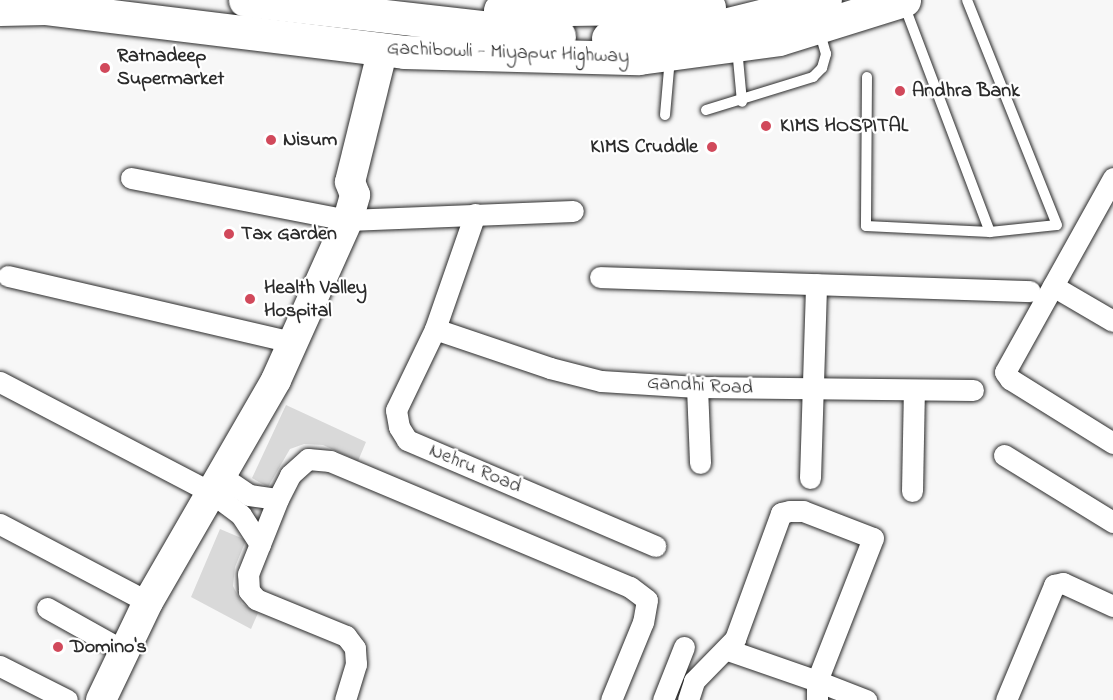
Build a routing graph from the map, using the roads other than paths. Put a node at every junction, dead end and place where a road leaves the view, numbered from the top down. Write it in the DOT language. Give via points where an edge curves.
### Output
graph roads {
  1 [pos="245,0"];
  2 [pos="408,0"];
  3 [pos="752,0"];
  4 [pos="903,0"];
  5 [pos="967,0"];
  6 [pos="701,4"];
  7 [pos="630,5"];
  8 [pos="525,6"];
  9 [pos="93,7"];
  10 [pos="0,9"];
  11 [pos="822,14"];
  12 [pos="737,46"];
  13 [pos="393,51"];
  14 [pos="670,55"];
  15 [pos="867,77"];
  16 [pos="742,102"];
  17 [pos="706,110"];
  18 [pos="665,115"];
  19 [pos="131,178"];
  20 [pos="1113,178"];
  21 [pos="352,207"];
  22 [pos="573,211"];
  23 [pos="475,214"];
  24 [pos="990,232"];
  25 [pos="8,276"];
  26 [pos="600,277"];
  27 [pos="816,284"];
  28 [pos="1053,286"];
  29 [pos="1030,291"];
  30 [pos="1113,321"];
  31 [pos="435,329"];
  32 [pos="292,342"];
  33 [pos="0,382"];
  34 [pos="697,387"];
  35 [pos="812,390"];
  36 [pos="973,390"];
  37 [pos="914,392"];
  38 [pos="1113,442"];
  39 [pos="1004,455"];
  40 [pos="700,463"];
  41 [pos="810,478"];
  42 [pos="217,485"];
  43 [pos="912,492"];
  44 [pos="278,499"];
  45 [pos="1113,522"];
  46 [pos="0,524"];
  47 [pos="260,544"];
  48 [pos="655,546"];
  49 [pos="148,602"];
  50 [pos="1113,606"];
  51 [pos="47,608"];
  52 [pos="684,647"];
  53 [pos="728,650"];
  54 [pos="124,651"];
  55 [pos="0,666"];
  56 [pos="817,691"];
  57 [pos="67,700"];
  58 [pos="100,700"];
  59 [pos="345,700"];
  60 [pos="611,700"];
  61 [pos="663,700"];
  62 [pos="688,700"];
  63 [pos="866,700"];
  64 [pos="1006,700"];
  1 -- 11 [label="main road" via="515,34 607,38"];
  2 -- 8 [label="main road, Gachibowli - Miyapur Highway"];
  3 -- 6 [label="main road, Gachibowli - Miyapur Highway"];
  4 -- 11 [label="main road, Gachibowli - Miyapur Highway"];
  4 -- 24 [label="lane"];
  5 -- 24 [label="lane" via="1057,225"];
  6 -- 7 [label="main road, Gachibowli - Miyapur Highway"];
  7 -- 8 [label="main road, Gachibowli - Miyapur Highway"];
  9 -- 10 [label="main road, Gachibowli - Miyapur Highway"];
  9 -- 13 [label="main road, Gachibowli - Miyapur Highway"];
  11 -- 12 [label="main road, Gachibowli - Miyapur Highway"];
  11 -- 16 [label="lane" via="826,54 822,68 813,77"];
  12 -- 14 [label="main road, Gachibowli - Miyapur Highway"];
  12 -- 16 [label="lane"];
  13 -- 14 [label="main road, Gachibowli - Miyapur Highway" via="515,57"];
  13 -- 21 [label="street" via="367,188"];
  14 -- 18 [label="lane"];
  15 -- 24 [label="lane" via="866,226"];
  16 -- 17 [label="lane"];
  19 -- 21 [label="street"];
  20 -- 28 [label="street"];
  21 -- 23 [label="street"];
  21 -- 32 [label="street"];
  22 -- 23 [label="street"];
  23 -- 31 [label="street, Nehru Road"];
  25 -- 32 [label="street"];
  26 -- 27 [label="street"];
  27 -- 29 [label="street"];
  27 -- 35 [label="street"];
  28 -- 30 [label="street"];
  28 -- 38 [label="street" via="1005,372 1010,379"];
  31 -- 34 [label="street, Gandhi Road" via="601,381"];
  31 -- 48 [label="street, Nehru Road" via="396,410 399,428 407,440"];
  32 -- 42 [label="street" via="276,380"];
  33 -- 42 [label="street"];
  34 -- 35 [label="street, Gandhi Road"];
  34 -- 40 [label="street"];
  35 -- 37 [label="street, Gandhi Road"];
  35 -- 41 [label="street"];
  36 -- 37 [label="street, Gandhi Road"];
  37 -- 43 [label="street"];
  39 -- 45 [label="street"];
  42 -- 44 [label="street"];
  42 -- 47 [label="street"];
  42 -- 49 [label="street"];
  44 -- 47 [label="street"];
  44 -- 60 [label="street" via="290,475 308,459 330,461 630,587 647,600 643,622"];
  46 -- 49 [label="street"];
  47 -- 59 [label="street" via="248,574 249,591 256,599 346,636 355,648 356,664"];
  49 -- 54 [label="street"];
  50 -- 64 [label="street" via="1063,583 1054,585"];
  51 -- 54 [label="street"];
  52 -- 61 [label="street"];
  53 -- 56 [label="street"];
  53 -- 56 [label="street" via="781,513 803,511 873,538"];
  53 -- 62 [label="street" via="694,681"];
  54 -- 58 [label="street"];
  55 -- 57 [label="street"];
  56 -- 63 [label="street"];
}
